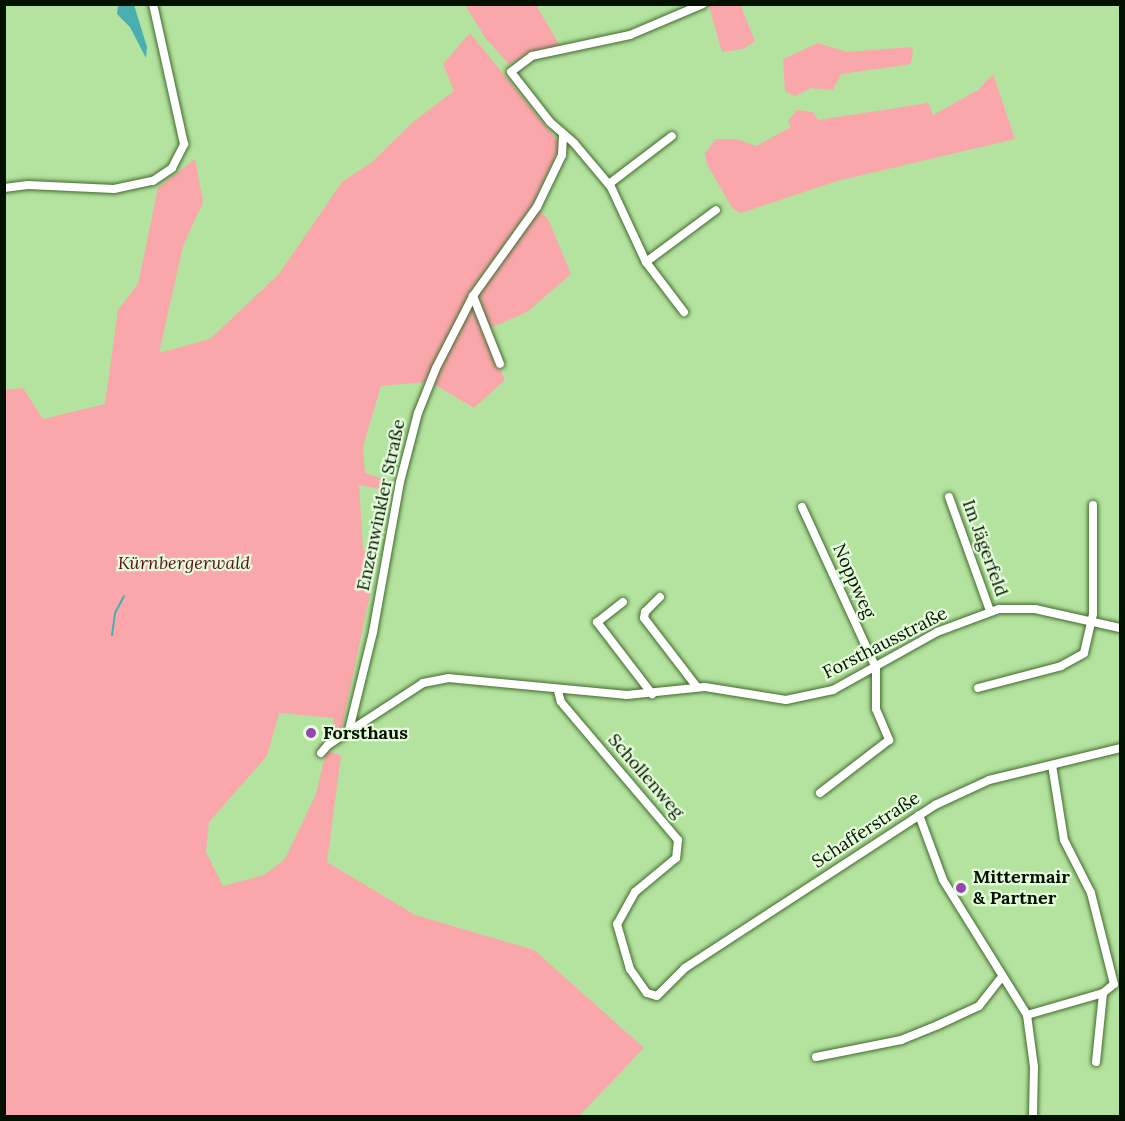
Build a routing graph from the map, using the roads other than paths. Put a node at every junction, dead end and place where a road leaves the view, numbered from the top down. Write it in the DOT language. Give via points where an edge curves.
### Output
graph roads {
  1 [pos="153,4"];
  2 [pos="703,4"];
  3 [pos="672,136"];
  4 [pos="563,137"];
  5 [pos="609,184"];
  6 [pos="4,188"];
  7 [pos="716,210"];
  8 [pos="646,262"];
  9 [pos="473,297"];
  10 [pos="684,312"];
  11 [pos="500,364"];
  12 [pos="949,496"];
  13 [pos="1093,505"];
  14 [pos="802,507"];
  15 [pos="660,597"];
  16 [pos="623,602"];
  17 [pos="990,611"];
  18 [pos="1092,623"];
  19 [pos="1120,628"];
  20 [pos="876,668"];
  21 [pos="697,687"];
  22 [pos="978,688"];
  23 [pos="558,691"];
  24 [pos="652,693"];
  25 [pos="349,730"];
  26 [pos="1120,748"];
  27 [pos="321,753"];
  28 [pos="1052,765"];
  29 [pos="820,793"];
  30 [pos="919,815"];
  31 [pos="1002,977"];
  32 [pos="1103,993"];
  33 [pos="657,996"];
  34 [pos="1027,1015"];
  35 [pos="816,1058"];
  36 [pos="1096,1062"];
  37 [pos="1033,1116"];
  1 -- 6 [label="street" via="184,144 172,168 153,181 114,189 28,185"];
  2 -- 4 [label="street" via="638,32 542,53 511,72"];
  3 -- 5 [label="street"];
  4 -- 5 [label="street" via="574,143"];
  4 -- 9 [label="street, Enzenwinkler Straße" via="562,155 537,207"];
  5 -- 8 [label="street"];
  7 -- 8 [label="street"];
  8 -- 10 [label="street"];
  9 -- 11 [label="street"];
  9 -- 25 [label="street, Enzenwinkler Straße" via="436,368 407,448 373,632"];
  12 -- 17 [label="street, Im Jägerfeld"];
  13 -- 18 [label="street"];
  14 -- 20 [label="street, Noppweg"];
  15 -- 21 [label="street" via="644,618"];
  16 -- 24 [label="street" via="597,622"];
  17 -- 18 [label="street, Forsthausstraße" via="1035,609"];
  17 -- 20 [label="street, Forsthausstraße" via="937,632"];
  18 -- 19 [label="street, Forsthausstraße"];
  18 -- 22 [label="street" via="1086,648 1079,657 1061,666"];
  20 -- 21 [label="street, Forsthausstraße" via="833,690 786,700"];
  20 -- 29 [label="street" via="876,709 889,740"];
  21 -- 24 [label="street, Forsthausstraße"];
  23 -- 24 [label="street, Forsthausstraße"];
  23 -- 25 [label="street, Forsthausstraße" via="492,679 448,678 423,683"];
  23 -- 33 [label="street, Schollenweg" via="561,702 678,840 676,858 634,892 617,924 619,943 630,969 647,993"];
  25 -- 27 [label="street, Forsthausstraße"];
  26 -- 28 [label="street, Schafferstraße"];
  28 -- 30 [label="street, Schafferstraße" via="981,783"];
  28 -- 32 [label="street" via="1064,840 1091,893 1114,984"];
  30 -- 31 [label="street" via="943,880"];
  30 -- 33 [label="street, Schafferstraße" via="685,968"];
  31 -- 34 [label="street"];
  31 -- 35 [label="street" via="979,1006 929,1029 902,1040"];
  32 -- 34 [label="street"];
  32 -- 36 [label="street"];
  34 -- 37 [label="street" via="1034,1060"];
}
